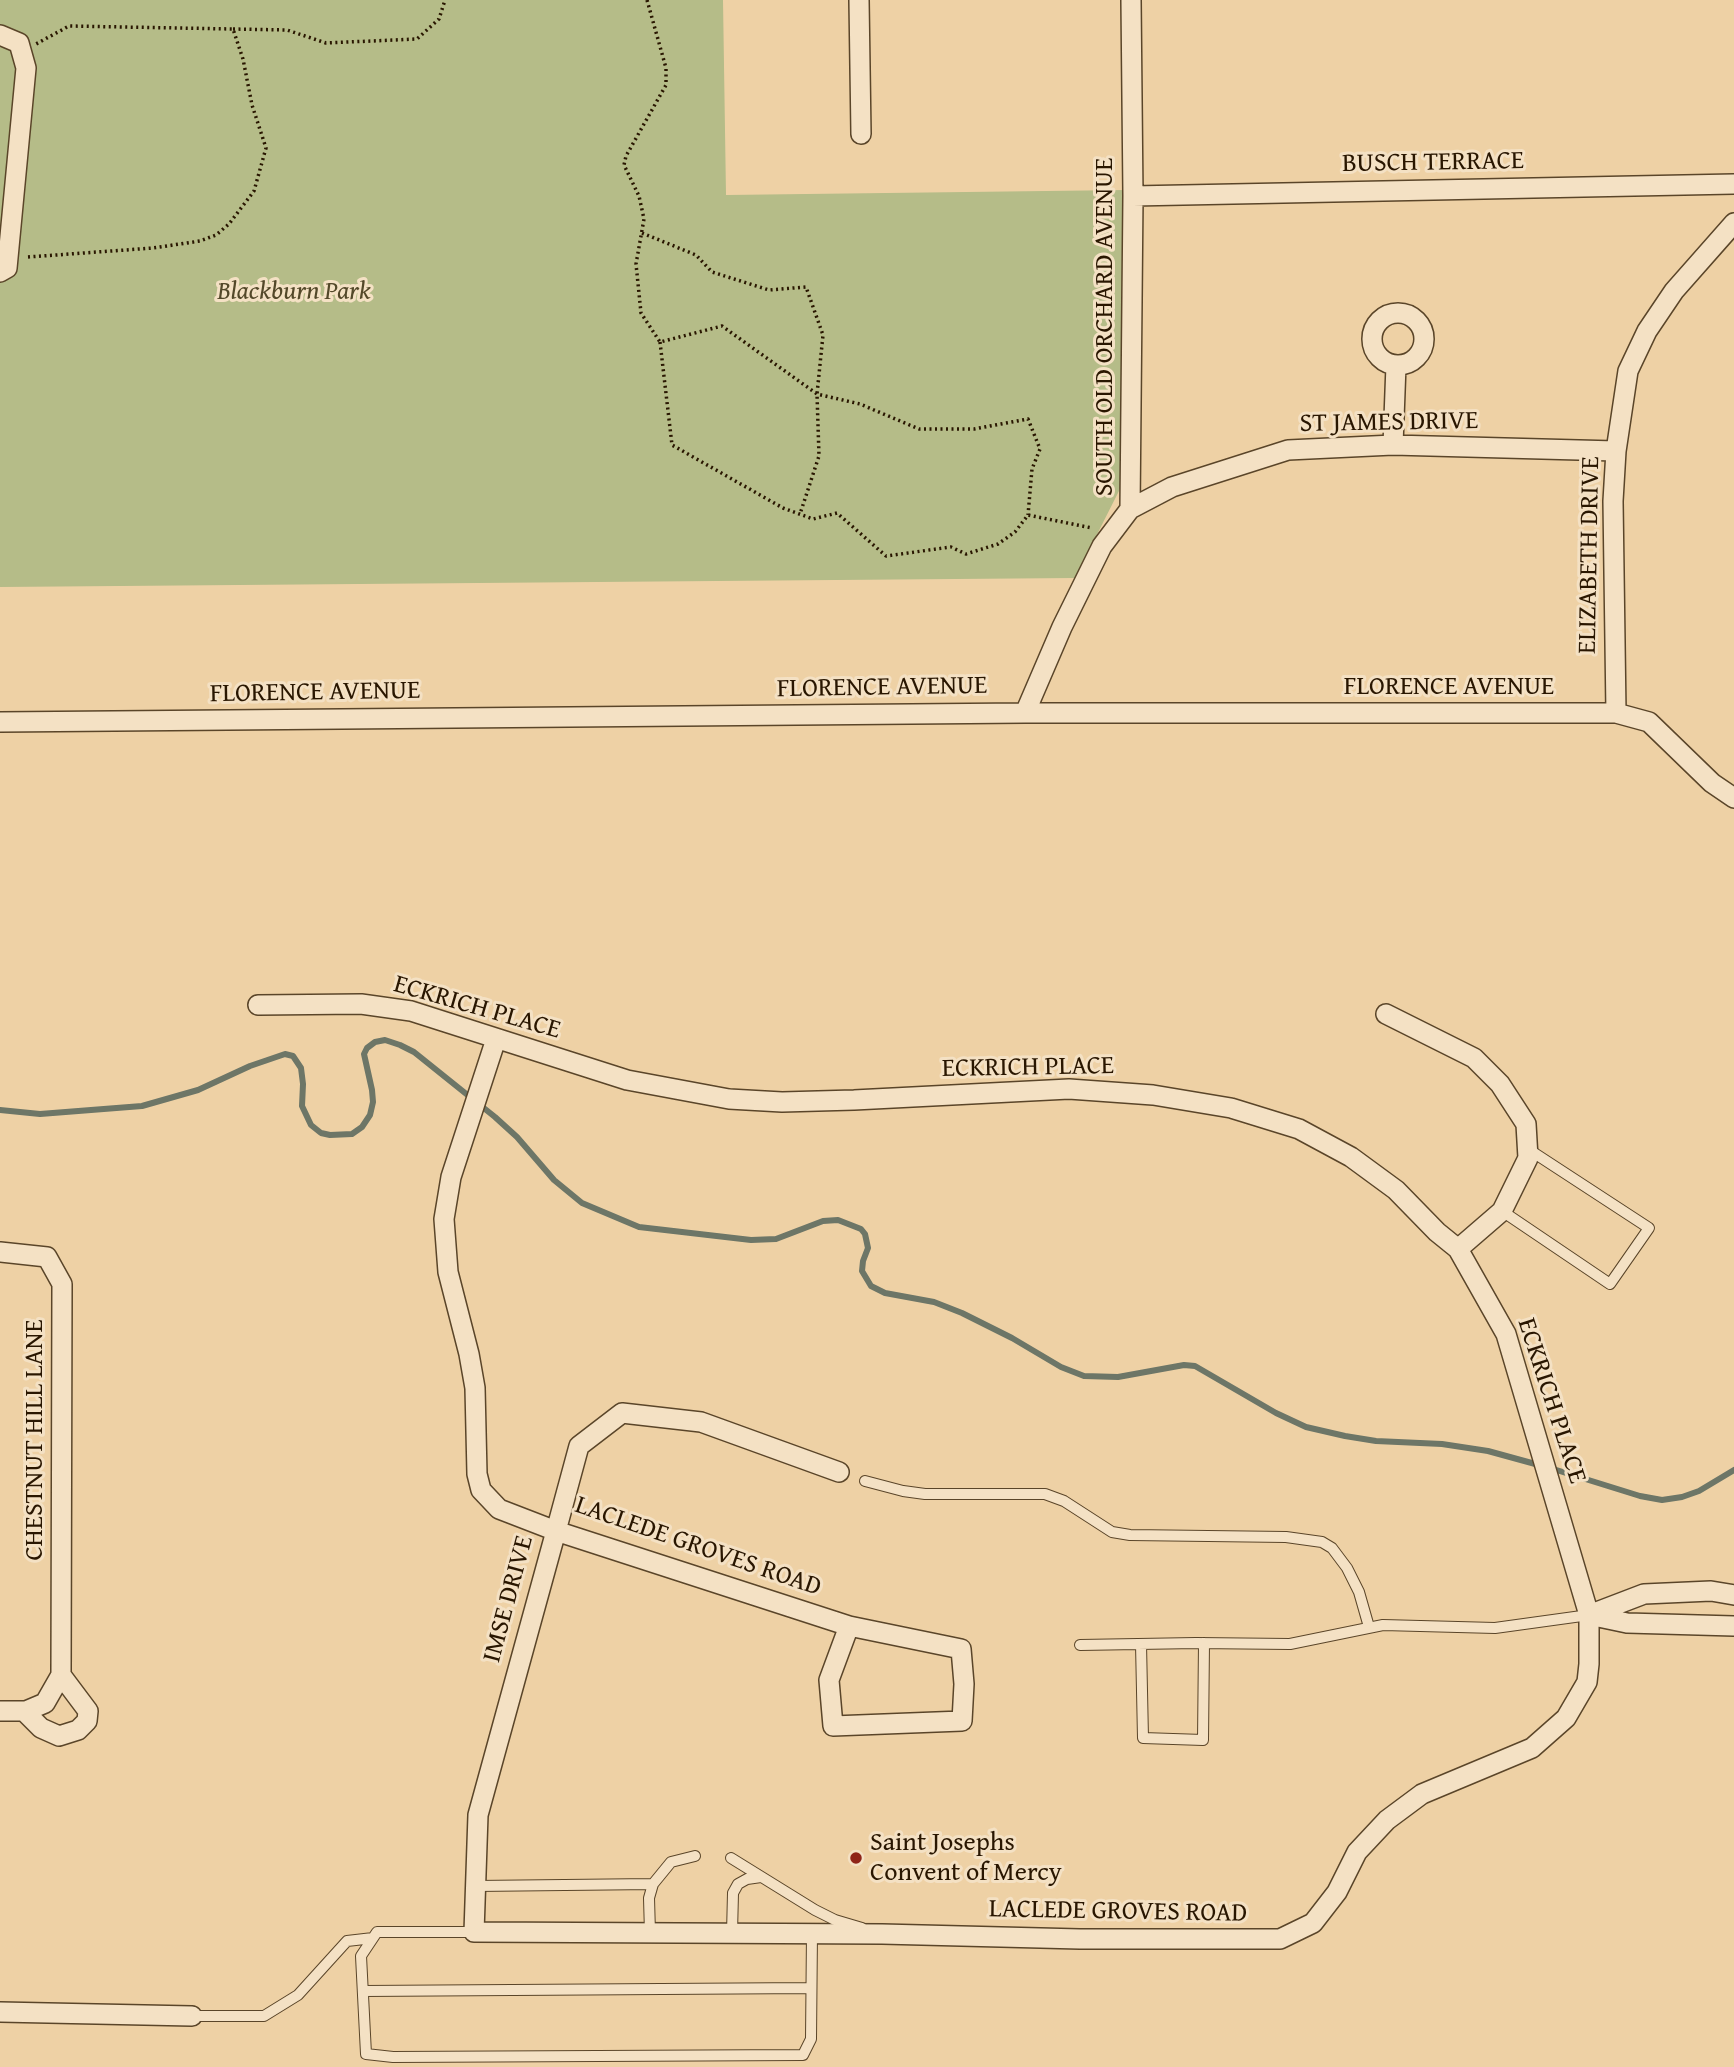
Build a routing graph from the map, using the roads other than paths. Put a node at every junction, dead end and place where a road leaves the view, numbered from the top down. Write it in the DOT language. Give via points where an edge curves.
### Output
graph roads {
  1 [pos="859,0"];
  2 [pos="1131,0"];
  3 [pos="0,35"];
  4 [pos="861,134"];
  5 [pos="1734,184"];
  6 [pos="1133,196"];
  7 [pos="1734,223"];
  8 [pos="4,264"];
  9 [pos="1396,366"];
  10 [pos="1393,445"];
  11 [pos="1616,452"];
  12 [pos="1130,509"];
  13 [pos="1025,713"];
  14 [pos="1616,713"];
  15 [pos="0,722"];
  16 [pos="1734,798"];
  17 [pos="258,1004"];
  18 [pos="1386,1014"];
  19 [pos="496,1039"];
  20 [pos="1528,1149"];
  21 [pos="1502,1211"];
  22 [pos="1458,1249"];
  23 [pos="0,1251"];
  24 [pos="839,1472"];
  25 [pos="865,1481"];
  26 [pos="556,1531"];
  27 [pos="1734,1595"];
  28 [pos="1589,1615"];
  29 [pos="849,1626"];
  30 [pos="1734,1626"];
  31 [pos="1369,1627"];
  32 [pos="1204,1643"];
  33 [pos="1141,1644"];
  34 [pos="1080,1645"];
  35 [pos="61,1675"];
  36 [pos="24,1711"];
  37 [pos="0,1712"];
  38 [pos="695,1856"];
  39 [pos="731,1858"];
  40 [pos="762,1877"];
  41 [pos="653,1884"];
  42 [pos="476,1886"];
  43 [pos="474,1931"];
  44 [pos="650,1933"];
  45 [pos="732,1933"];
  46 [pos="811,1933"];
  47 [pos="882,1934"];
  48 [pos="373,1938"];
  49 [pos="811,1988"];
  50 [pos="363,1991"];
  51 [pos="0,2012"];
  52 [pos="192,2016"];
  1 -- 4 [label="street"];
  2 -- 6 [label="street, SOUTH OLD ORCHARD AVENUE"];
  3 -- 8 [label="street" via="19,43 26,68"];
  5 -- 6 [label="street, BUSCH TERRACE"];
  6 -- 12 [label="street, SOUTH OLD ORCHARD AVENUE"];
  7 -- 11 [label="street, ELIZABETH DRIVE" via="1674,291 1647,331 1628,371"];
  9 -- 10 [label="street"];
  10 -- 11 [label="street, ST JAMES DRIVE"];
  10 -- 12 [label="street, ST JAMES DRIVE" via="1288,450 1172,487"];
  11 -- 14 [label="street, ELIZABETH DRIVE"];
  12 -- 13 [label="street, SOUTH OLD ORCHARD AVENUE" via="1102,546"];
  13 -- 14 [label="street, FLORENCE AVENUE"];
  13 -- 15 [label="street, FLORENCE AVENUE"];
  14 -- 16 [label="street, FLORENCE AVENUE" via="1649,722"];
  17 -- 19 [label="street, ECKRICH PLACE" via="361,1004 411,1011"];
  18 -- 20 [label="street" via="1474,1058 1500,1084 1526,1124"];
  19 -- 22 [label="street, ECKRICH PLACE" via="627,1080 729,1099 854,1100 1069,1089 1153,1095 1231,1108 1299,1129 1351,1157 1396,1190"];
  19 -- 26 [label="street, IMSE DRIVE" via="451,1177 444,1219 447,1272 475,1388 481,1490 499,1510"];
  20 -- 21 [label="street"];
  20 -- 21 [label="lane" via="1649,1228 1610,1284"];
  21 -- 22 [label="street"];
  22 -- 28 [label="street, ECKRICH PLACE" via="1506,1334"];
  23 -- 35 [label="street, CHESTNUT HILL LANE" via="47,1257 62,1284"];
  24 -- 26 [label="street, LACLEDE GROVES ROAD" via="701,1422 622,1413 579,1446"];
  25 -- 31 [label="lane" via="925,1494 1045,1494 1112,1532 1130,1535 1286,1537 1322,1542 1347,1569"];
  26 -- 29 [label="street, LACLEDE GROVES ROAD"];
  26 -- 42 [label="street, IMSE DRIVE" via="478,1815"];
  27 -- 28 [label="street" via="1711,1591 1644,1594"];
  28 -- 30 [label="street" via="1627,1623"];
  28 -- 31 [label="lane" via="1495,1628"];
  28 -- 47 [label="street, LACLEDE GROVES ROAD" via="1587,1682 1566,1718 1532,1748 1422,1794 1387,1820 1357,1852 1337,1892 1313,1923 1280,1939"];
  29 -- 29 [label="street, LACLEDE GROVES ROAD" via="829,1680 833,1727 962,1721 961,1649"];
  31 -- 32 [label="lane" via="1290,1644"];
  32 -- 33 [label="lane"];
  32 -- 33 [label="lane" via="1203,1740 1143,1738"];
  33 -- 34 [label="lane"];
  35 -- 36 [label="street" via="45,1703"];
  35 -- 36 [label="street" via="88,1711 87,1721 78,1730 59,1737 41,1728"];
  36 -- 37 [label="street"];
  38 -- 41 [label="lane" via="671,1862"];
  39 -- 40 [label="lane"];
  40 -- 45 [label="lane" via="747,1879 733,1893"];
  40 -- 47 [label="lane" via="835,1920"];
  41 -- 42 [label="lane"];
  41 -- 44 [label="lane"];
  42 -- 43 [label="street, IMSE DRIVE"];
  43 -- 44 [label="street, LACLEDE GROVES ROAD"];
  43 -- 48 [label="lane" via="377,1931"];
  44 -- 45 [label="street, LACLEDE GROVES ROAD"];
  45 -- 46 [label="street, LACLEDE GROVES ROAD"];
  46 -- 47 [label="street, LACLEDE GROVES ROAD"];
  46 -- 49 [label="lane"];
  48 -- 50 [label="lane" via="361,1956"];
  48 -- 52 [label="lane" via="347,1941 298,1995 264,2016"];
  49 -- 50 [label="lane"];
  49 -- 50 [label="lane" via="811,2039 803,2055 366,2054"];
  51 -- 52 [label="street"];
}
